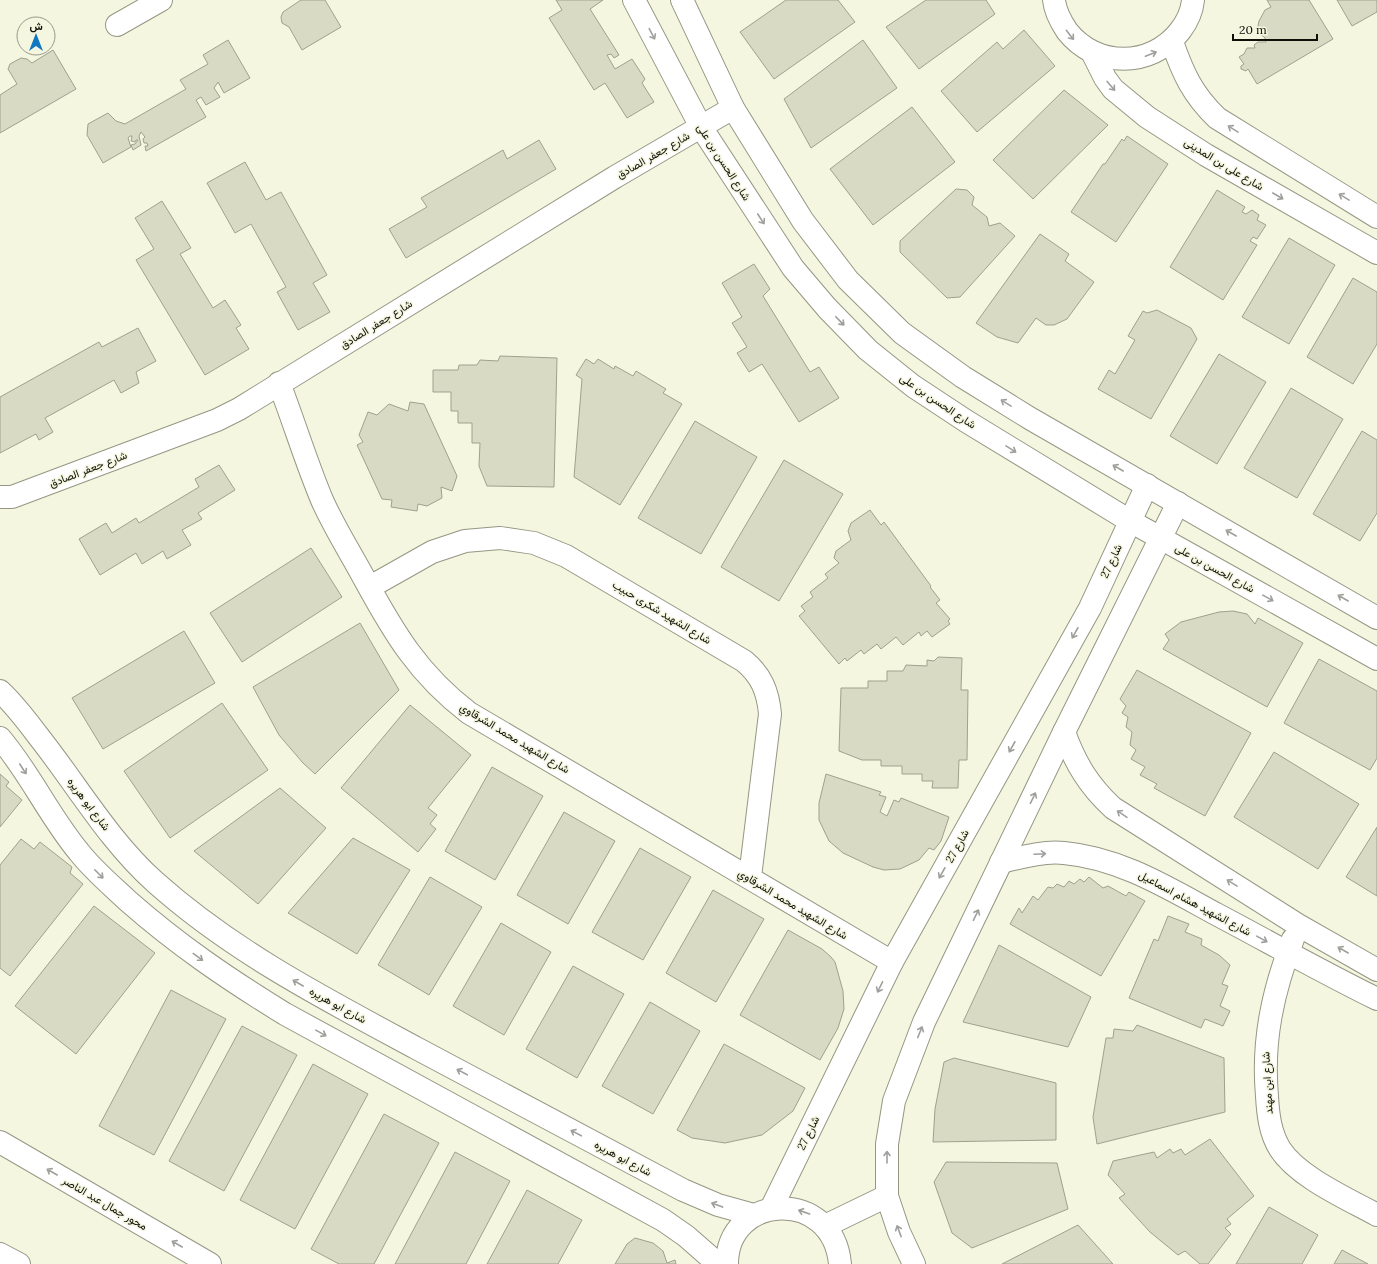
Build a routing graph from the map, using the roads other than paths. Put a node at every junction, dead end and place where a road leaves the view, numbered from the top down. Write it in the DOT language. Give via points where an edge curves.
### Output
graph roads {
  1 [pos="161,0"];
  2 [pos="634,0"];
  3 [pos="682,0"];
  4 [pos="1193,0"];
  5 [pos="1053,1"];
  6 [pos="117,25"];
  7 [pos="1172,42"];
  8 [pos="1092,52"];
  9 [pos="733,108"];
  10 [pos="701,128"];
  11 [pos="1377,217"];
  12 [pos="1377,253"];
  13 [pos="279,383"];
  14 [pos="1147,485"];
  15 [pos="0,497"];
  16 [pos="1178,503"];
  17 [pos="1130,521"];
  18 [pos="1160,538"];
  19 [pos="370,587"];
  20 [pos="1090,608"];
  21 [pos="1377,618"];
  22 [pos="1117,625"];
  23 [pos="1377,659"];
  24 [pos="0,691"];
  25 [pos="1064,732"];
  26 [pos="0,738"];
  27 [pos="1002,862"];
  28 [pos="750,877"];
  29 [pos="1298,925"];
  30 [pos="1288,952"];
  31 [pos="892,962"];
  32 [pos="1377,970"];
  33 [pos="1377,999"];
  34 [pos="0,1142"];
  35 [pos="888,1196"];
  36 [pos="763,1212"];
  37 [pos="1377,1215"];
  38 [pos="825,1226"];
  39 [pos="0,1254"];
  40 [pos="19,1264"];
  41 [pos="210,1264"];
  42 [pos="718,1264"];
  43 [pos="727,1264"];
  44 [pos="840,1264"];
  45 [pos="914,1264"];
  1 -- 6 [label="street"];
  2 -- 10 [label="street, شارع الحسن بن على, one-way"];
  3 -- 9 [label="street"];
  4 -- 7 [label="street" via="1185,25"];
  5 -- 8 [label="street, one-way" via="1062,24 1075,41"];
  8 -- 7 [label="street, one-way" via="1113,59 1134,59 1154,53"];
  11 -- 7 [label="street, one-way" via="1217,118 1189,84"];
  8 -- 12 [label="street, شارع على بن المدينى, one-way" via="1105,78 1114,89 1147,117 1206,155"];
  9 -- 10 [label="street, شارع جعفر الصادق"];
  14 -- 9 [label="street, one-way" via="1031,419 964,377 902,333 848,280 803,221"];
  10 -- 13 [label="street, شارع جعفر الصادق" via="614,177"];
  10 -- 17 [label="street, شارع الحسن بن على, one-way" via="793,268 868,350 913,386"];
  13 -- 15 [label="street, شارع جعفر الصادق" via="217,420 12,497"];
  13 -- 19 [label="street, شارع الشهيد محمد الشرقاوي" via="323,500"];
  14 -- 16 [label="street"];
  14 -- 17 [label="street, شارع 27"];
  16 -- 18 [label="street"];
  21 -- 16 [label="street, one-way"];
  17 -- 18 [label="street, شارع الحسن بن على"];
  17 -- 20 [label="street, شارع 27"];
  18 -- 22 [label="street"];
  18 -- 23 [label="street, شارع الحسن بن على, one-way"];
  19 -- 28 [label="street, شارع الشهيد محمد الشرقاوي" via="412,658 433,682 464,709"];
  19 -- 28 [label="street, شارع الشهيد شكرى حبيب" via="432,552 465,541 500,538 534,543 566,556 744,661 753,669 766,690 770,714"];
  20 -- 22 [label="street"];
  20 -- 31 [label="street, شارع 27, one-way"];
  22 -- 25 [label="street"];
  36 -- 24 [label="street, شارع ابو هريره, one-way" via="718,1205 683,1190 296,982 198,919 153,880 120,846 35,731"];
  27 -- 25 [label="street, one-way"];
  29 -- 25 [label="street, one-way" via="1113,808 1082,774 1071,754"];
  26 -- 42 [label="street, one-way" via="80,854 163,932 226,978 285,1014 663,1220"];
  27 -- 30 [label="street, شارع الشهيد هشام اسماعيل, one-way" via="1032,854 1064,853 1095,858 1121,866"];
  35 -- 27 [label="street, one-way" via="887,1144 894,1101 924,1022"];
  28 -- 31 [label="street, شارع الشهيد محمد الشرقاوي"];
  29 -- 30 [label="street, شارع ابن مهند"];
  32 -- 29 [label="street, one-way"];
  30 -- 33 [label="street, شارع الشهيد هشام اسماعيل"];
  30 -- 37 [label="street, شارع ابن مهند" via="1277,984 1266,1044 1265,1077 1269,1120 1280,1149 1302,1172"];
  31 -- 36 [label="street, شارع 27, one-way"];
  41 -- 34 [label="street, محور جمال عبد الناصر, one-way"];
  35 -- 38 [label="street"];
  45 -- 35 [label="street, one-way" via="899,1232"];
  38 -- 36 [label="street, شارع ابو هريره, one-way" via="810,1214 791,1208"];
  36 -- 43 [label="street, شارع 27" via="742,1226 732,1240"];
  38 -- 44 [label="street" via="834,1238"];
  39 -- 40 [label="street"];
}
